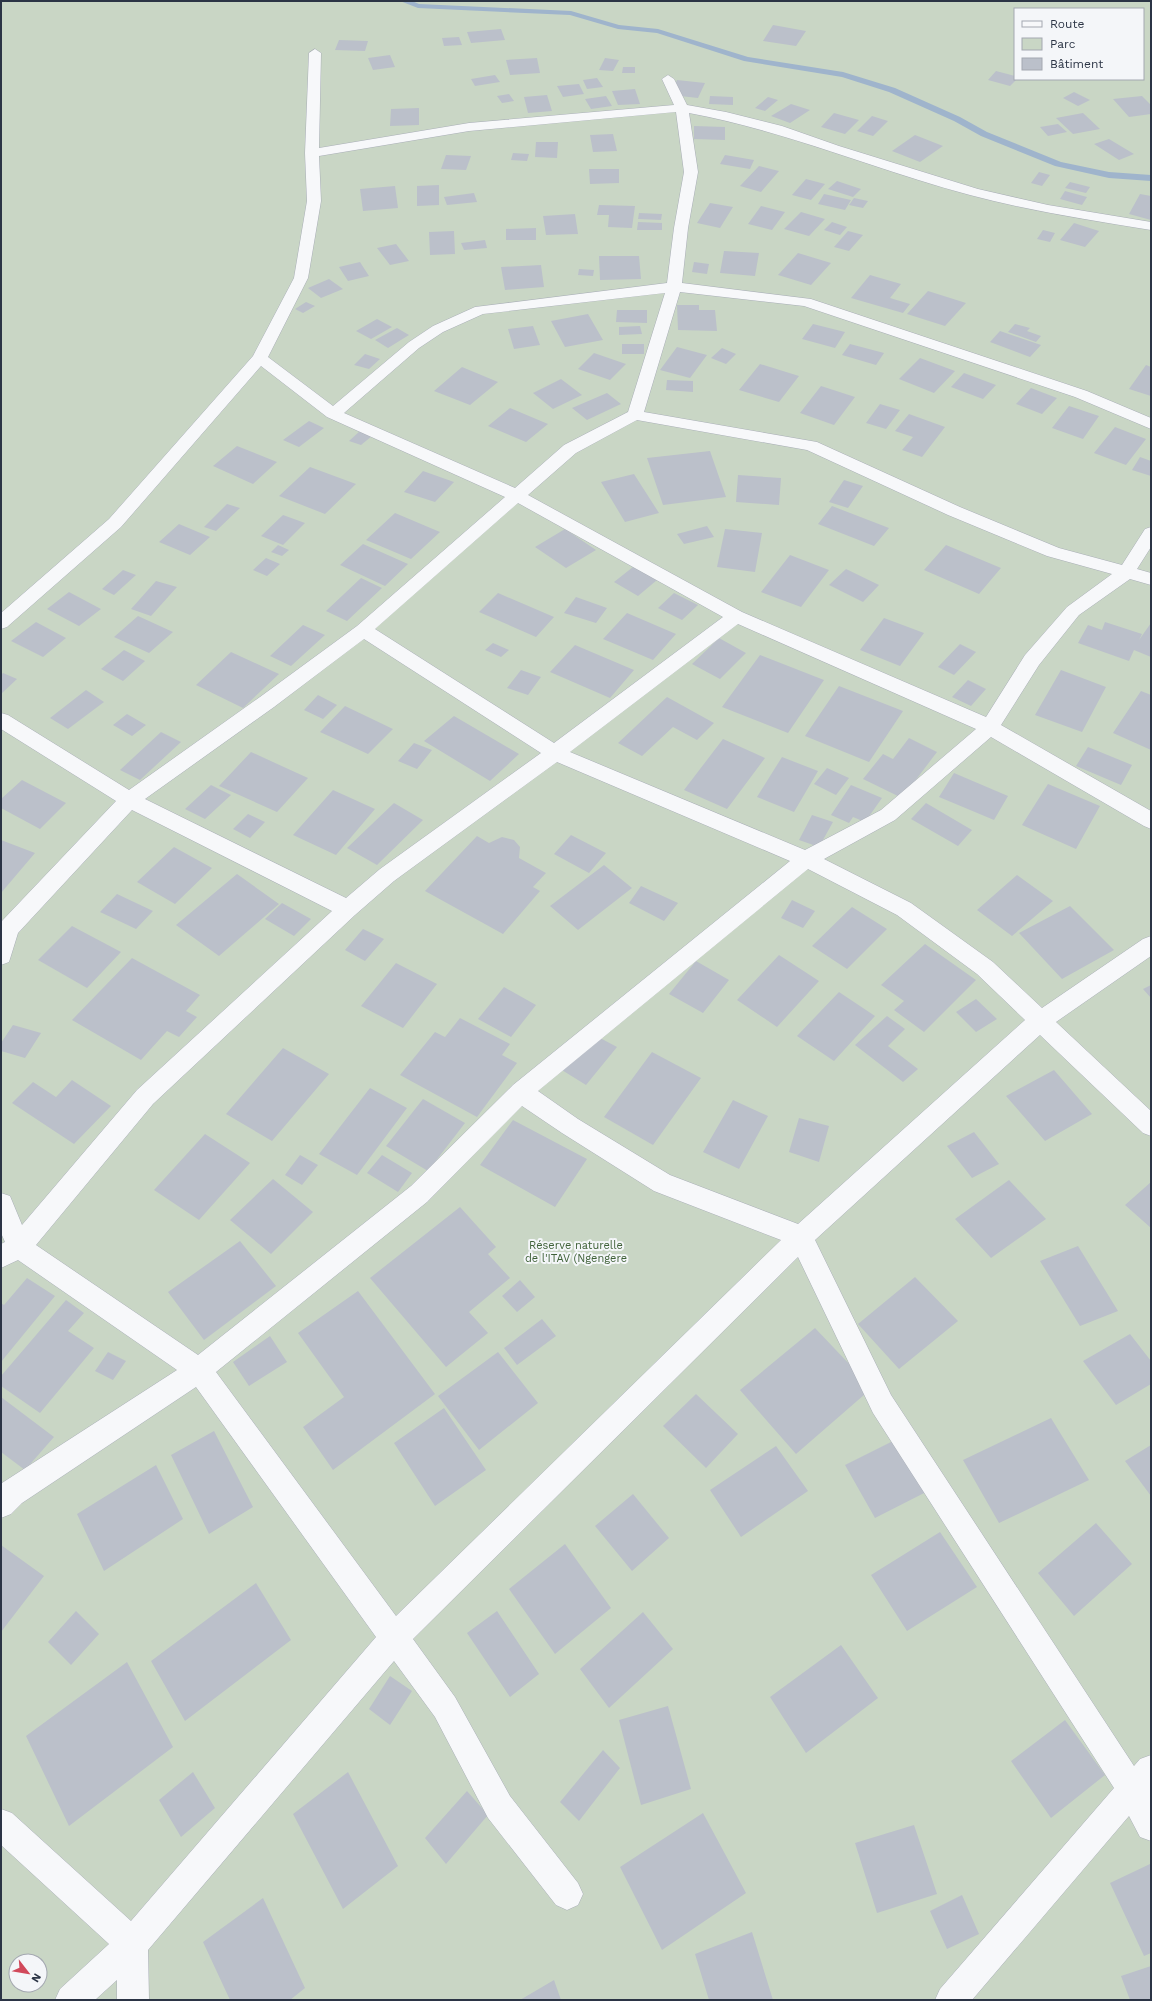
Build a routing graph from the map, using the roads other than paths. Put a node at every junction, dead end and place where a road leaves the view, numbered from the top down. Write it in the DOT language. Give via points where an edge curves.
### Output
graph roads {
  1 [pos="315,53"];
  2 [pos="668,79"];
  3 [pos="682,108"];
  4 [pos="312,153"];
  5 [pos="1151,226"];
  6 [pos="674,287"];
  7 [pos="260,358"];
  8 [pos="334,414"];
  9 [pos="635,415"];
  10 [pos="1151,424"];
  11 [pos="516,496"];
  12 [pos="1151,533"];
  13 [pos="1126,573"];
  14 [pos="1151,579"];
  15 [pos="736,616"];
  16 [pos="1,623"];
  17 [pos="363,630"];
  18 [pos="1,720"];
  19 [pos="990,727"];
  20 [pos="555,753"];
  21 [pos="129,800"];
  22 [pos="1151,821"];
  23 [pos="806,859"];
  24 [pos="348,909"];
  25 [pos="1151,944"];
  26 [pos="1,956"];
  27 [pos="1041,1020"];
  28 [pos="521,1092"];
  29 [pos="1151,1126"];
  30 [pos="1,1204"];
  31 [pos="801,1237"];
  32 [pos="10,1252"];
  33 [pos="199,1370"];
  34 [pos="1,1504"];
  35 [pos="395,1637"];
  36 [pos="1141,1780"];
  37 [pos="1,1824"];
  38 [pos="1151,1826"];
  39 [pos="567,1894"];
  40 [pos="132,1944"];
  41 [pos="71,2000"];
  42 [pos="133,2000"];
  43 [pos="951,2000"];
  1 -- 4 [label="street"];
  2 -- 3 [label="street"];
  3 -- 4 [label="street" via="469,127"];
  3 -- 5 [label="street" via="777,129 974,192 1048,209"];
  3 -- 6 [label="street" via="691,172"];
  4 -- 7 [label="street" via="314,201 301,278"];
  6 -- 8 [label="street" via="480,310 438,329 414,345"];
  6 -- 9 [label="street"];
  6 -- 10 [label="street" via="806,302 1081,394"];
  7 -- 8 [label="street"];
  7 -- 16 [label="street" via="115,523"];
  8 -- 11 [label="street"];
  9 -- 11 [label="street" via="570,449"];
  9 -- 13 [label="street" via="811,446 954,511 1053,552"];
  11 -- 15 [label="street"];
  11 -- 17 [label="street"];
  12 -- 13 [label="street"];
  13 -- 14 [label="street"];
  13 -- 19 [label="street" via="1073,611 1032,660"];
  15 -- 19 [label="street"];
  15 -- 20 [label="street"];
  17 -- 20 [label="street"];
  17 -- 21 [label="street"];
  18 -- 21 [label="street"];
  19 -- 22 [label="street"];
  19 -- 23 [label="street" via="888,815"];
  20 -- 23 [label="street"];
  20 -- 24 [label="street" via="387,875"];
  21 -- 24 [label="street"];
  21 -- 26 [label="street" via="8,929"];
  23 -- 27 [label="street" via="904,909 984,968"];
  23 -- 28 [label="street"];
  24 -- 32 [label="street" via="145,1096"];
  25 -- 27 [label="street"];
  27 -- 29 [label="street"];
  27 -- 31 [label="street"];
  28 -- 31 [label="street" via="662,1183"];
  28 -- 33 [label="street" via="419,1194"];
  30 -- 32 [label="street"];
  31 -- 35 [label="street"];
  31 -- 36 [label="street" via="882,1404"];
  32 -- 33 [label="street"];
  33 -- 34 [label="street" via="12,1493"];
  33 -- 35 [label="street"];
  35 -- 39 [label="street" via="445,1707 499,1807"];
  35 -- 40 [label="street"];
  36 -- 38 [label="street"];
  36 -- 43 [label="street"];
  37 -- 40 [label="street"];
  40 -- 41 [label="street"];
  40 -- 42 [label="street"];
}
